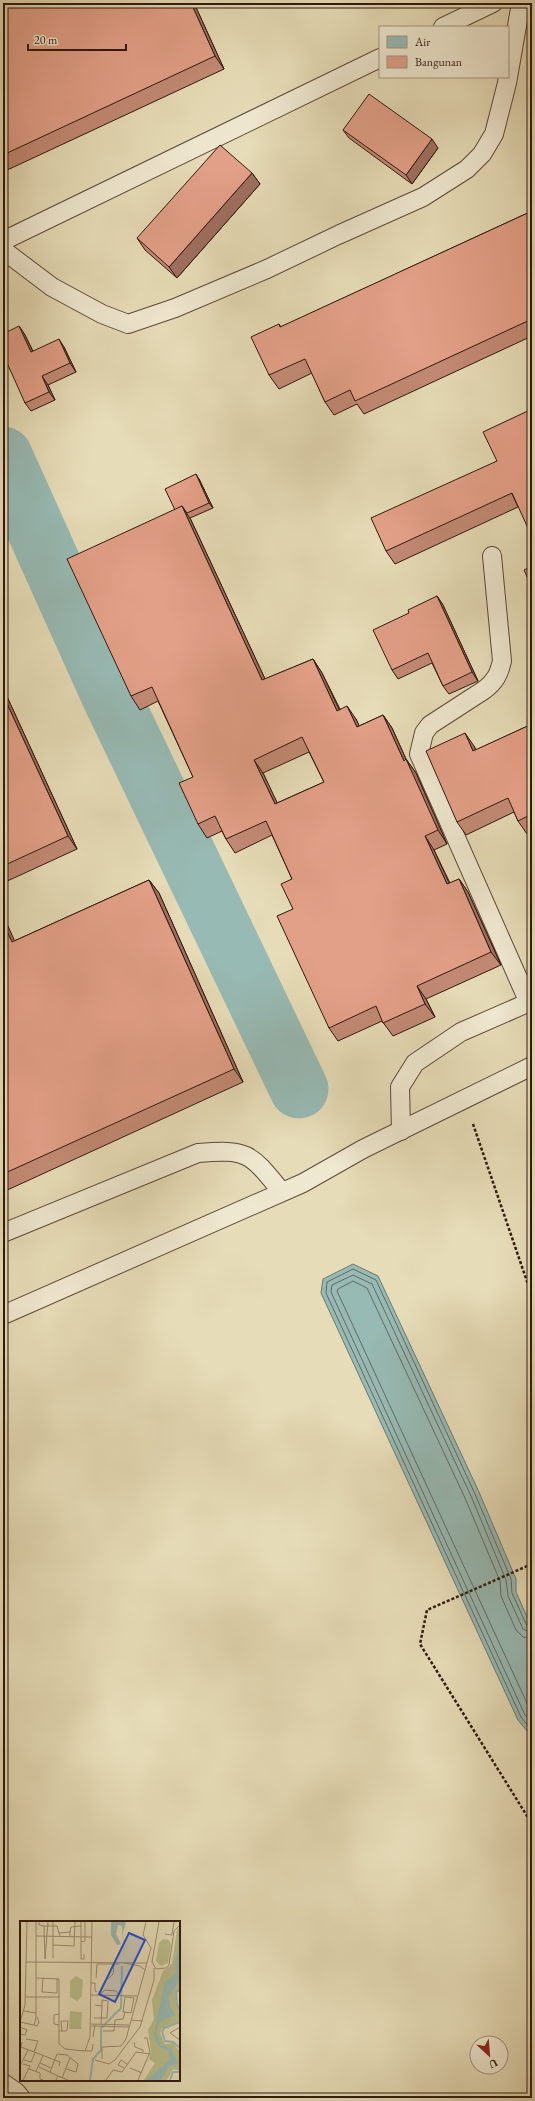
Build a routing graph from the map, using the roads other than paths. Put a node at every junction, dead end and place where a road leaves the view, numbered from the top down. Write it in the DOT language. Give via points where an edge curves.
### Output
graph roads {
  1 [pos="493,3"];
  2 [pos="521,3"];
  3 [pos="445,26"];
  4 [pos="379,58"];
  5 [pos="509,72"];
  6 [pos="508,78"];
  7 [pos="3,241"];
  8 [pos="3,250"];
  9 [pos="492,556"];
  10 [pos="530,1002"];
  11 [pos="532,1066"];
  12 [pos="401,1131"];
  13 [pos="281,1191"];
  14 [pos="3,1233"];
  15 [pos="3,1315"];
  16 [pos="3,2083"];
  17 [pos="21,2098"];
  1 -- 3 [label="lane"];
  2 -- 5 [label="lane"];
  4 -- 7 [label="lane"];
  6 -- 8 [label="lane" via="494,134 482,154 467,169 423,197 338,234 268,269 175,308 128,324 102,314 52,287"];
  9 -- 10 [label="lane" via="502,661 499,673 492,684 430,725 424,733 420,754"];
  10 -- 12 [label="lane" via="472,1026 415,1063 400,1087"];
  11 -- 12 [label="lane"];
  12 -- 13 [label="lane" via="303,1183"];
  13 -- 14 [label="lane" via="261,1167 247,1156 230,1151 198,1153"];
  13 -- 15 [label="lane"];
  16 -- 17 [label="lane"];
}
